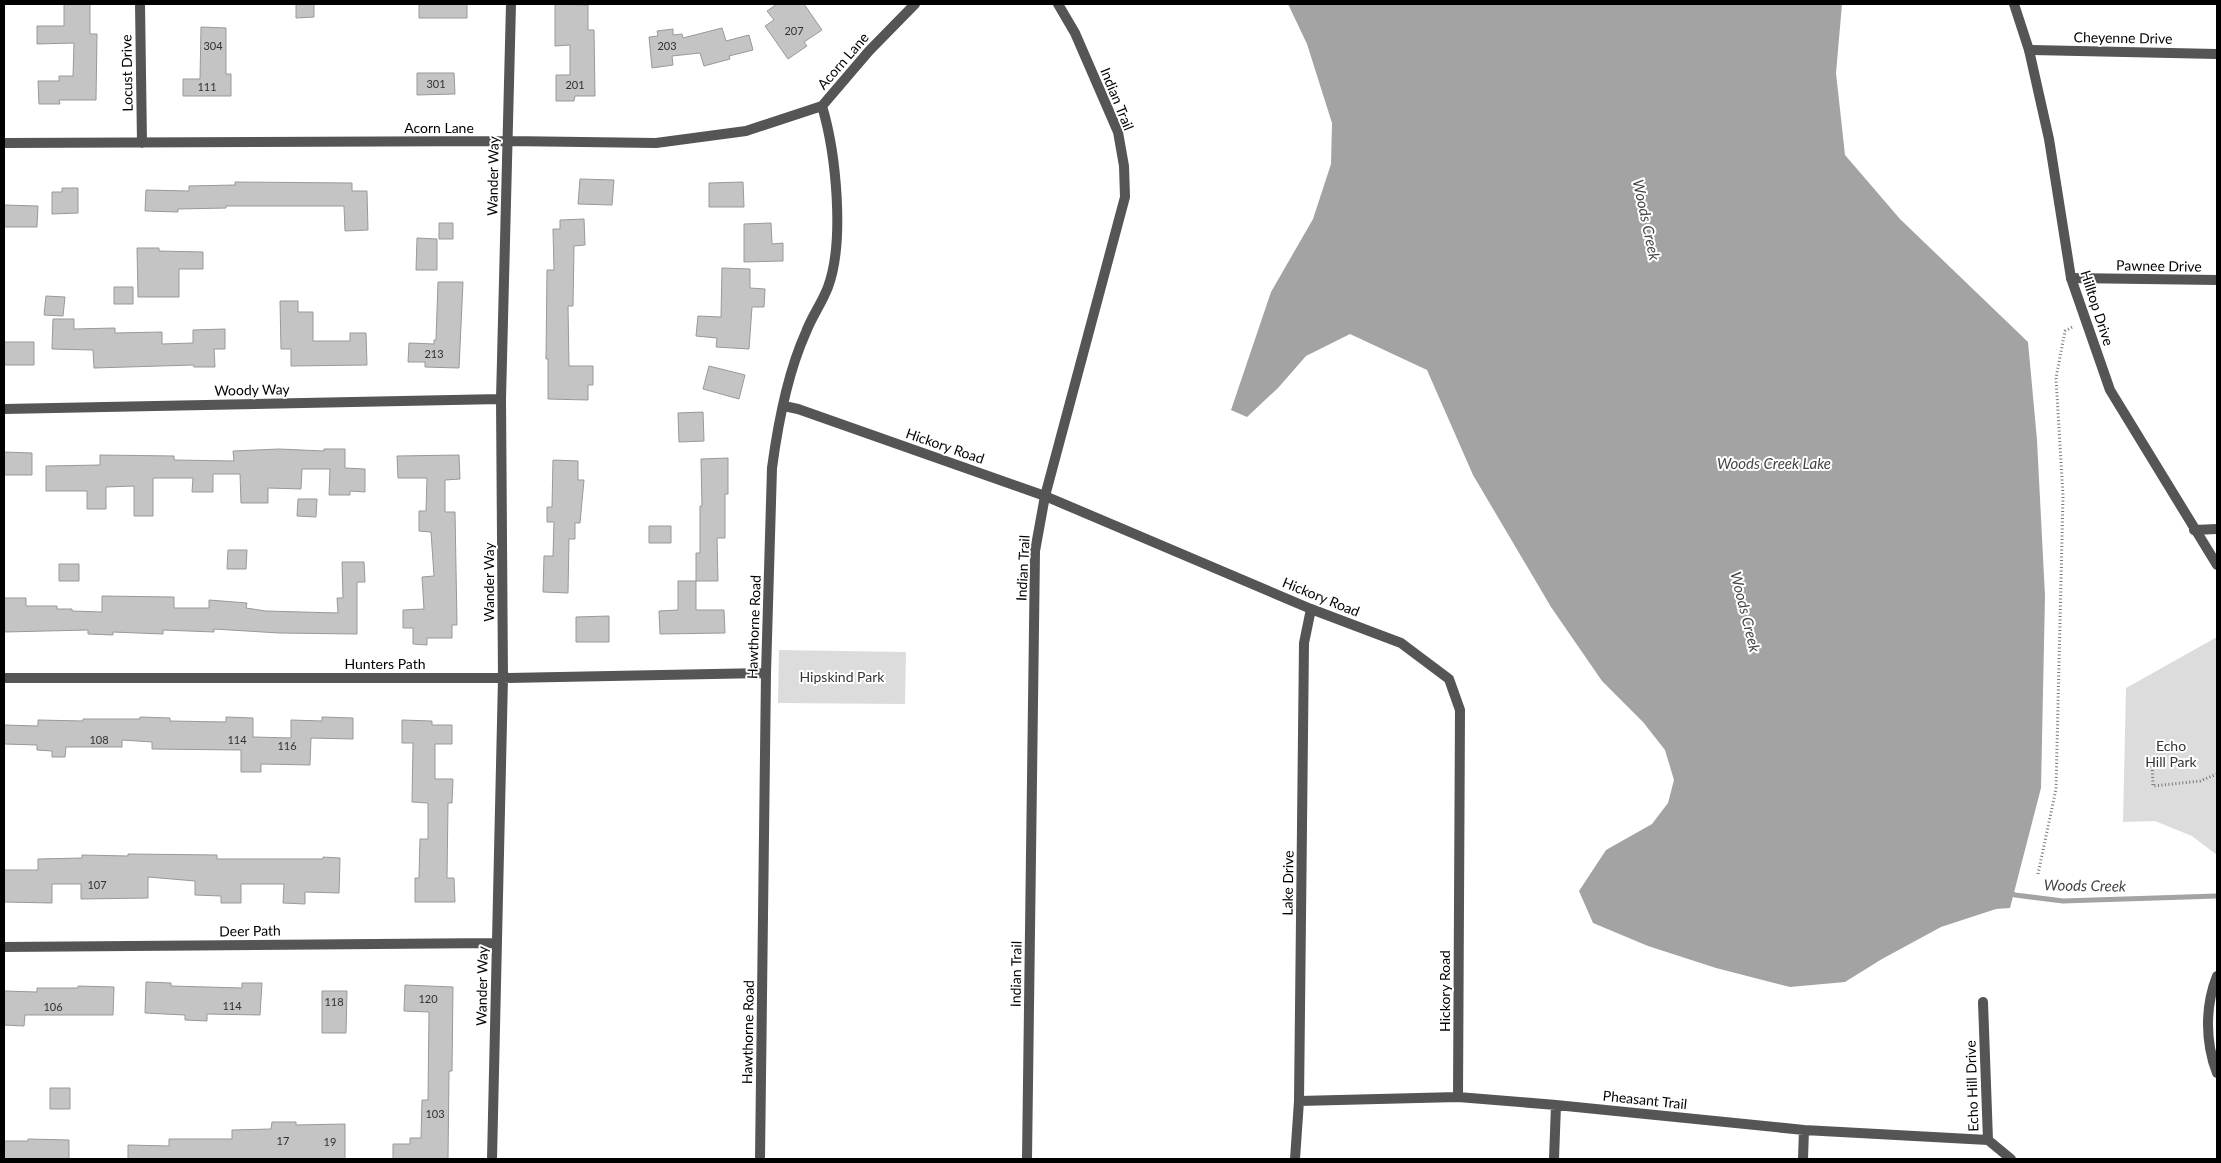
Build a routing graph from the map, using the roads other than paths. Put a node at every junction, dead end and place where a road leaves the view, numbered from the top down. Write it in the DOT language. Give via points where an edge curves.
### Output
graph roads {
  1 [pos="140,4"];
  2 [pos="511,4"];
  3 [pos="915,4"];
  4 [pos="1058,4"];
  5 [pos="2014,4"];
  6 [pos="2029,50"];
  7 [pos="2217,54"];
  8 [pos="822,106"];
  9 [pos="508,141"];
  10 [pos="4,143"];
  11 [pos="142,143"];
  12 [pos="2071,278"];
  13 [pos="2217,280"];
  14 [pos="501,399"];
  15 [pos="784,406"];
  16 [pos="4,409"];
  17 [pos="1045,496"];
  18 [pos="2217,529"];
  19 [pos="2194,530"];
  20 [pos="2217,565"];
  21 [pos="1311,608"];
  22 [pos="766,673"];
  23 [pos="4,678"];
  24 [pos="503,678"];
  25 [pos="496,943"];
  26 [pos="4,947"];
  27 [pos="2217,976"];
  28 [pos="1983,1002"];
  29 [pos="2217,1073"];
  30 [pos="1458,1097"];
  31 [pos="1299,1101"];
  32 [pos="1556,1105"];
  33 [pos="1804,1130"];
  34 [pos="1988,1140"];
  35 [pos="492,1159"];
  36 [pos="760,1159"];
  37 [pos="1027,1159"];
  38 [pos="1295,1159"];
  39 [pos="1554,1159"];
  40 [pos="1803,1159"];
  41 [pos="2011,1159"];
  1 -- 11 [label="street, Locust Drive"];
  2 -- 9 [label="street, Wander Way"];
  3 -- 8 [label="street, Acorn Lane"];
  4 -- 17 [label="street, Indian Trail" via="1075,33 1118,132 1125,197"];
  5 -- 6 [label="street, Hilltop Drive"];
  6 -- 7 [label="street, Cheyenne Drive"];
  6 -- 12 [label="street, Hilltop Drive" via="2049,139"];
  8 -- 9 [label="street, Acorn Lane" via="746,131 656,143"];
  8 -- 15 [label="street, Hawthorne Road" via="831,136 836,193 835,249 828,286 805,332"];
  9 -- 11 [label="street, Acorn Lane"];
  9 -- 14 [label="street, Wander Way"];
  10 -- 11 [label="street, Acorn Lane"];
  12 -- 13 [label="street, Pawnee Drive"];
  12 -- 19 [label="street, Hilltop Drive" via="2110,390"];
  14 -- 16 [label="street, Woody Way"];
  14 -- 24 [label="street, Wander Way"];
  15 -- 17 [label="street, Hickory Road"];
  15 -- 22 [label="street, Hawthorne Road" via="772,468"];
  17 -- 21 [label="street, Hickory Road"];
  17 -- 37 [label="street, Indian Trail" via="1035,551"];
  18 -- 19 [label="street"];
  19 -- 20 [label="street, Hilltop Drive"];
  21 -- 30 [label="street, Hickory Road" via="1401,643 1449,679 1460,710"];
  21 -- 31 [label="street, Lake Drive" via="1304,643"];
  22 -- 24 [label="street, Hunters Path"];
  22 -- 36 [label="street, Hawthorne Road"];
  23 -- 24 [label="street, Hunters Path"];
  24 -- 25 [label="street, Wander Way"];
  25 -- 26 [label="street, Deer Path"];
  25 -- 35 [label="street, Wander Way"];
  27 -- 29 [label="street" via="2208,1013 2209,1041"];
  28 -- 34 [label="street, Echo Hill Drive"];
  30 -- 31 [label="street, Pheasant Trail"];
  30 -- 32 [label="street, Pheasant Trail"];
  31 -- 38 [label="street, Lake Drive"];
  32 -- 33 [label="street, Pheasant Trail"];
  32 -- 39 [label="street"];
  33 -- 34 [label="street, Pheasant Trail"];
  33 -- 40 [label="street"];
  34 -- 41 [label="street, Echo Hill Drive"];
}
